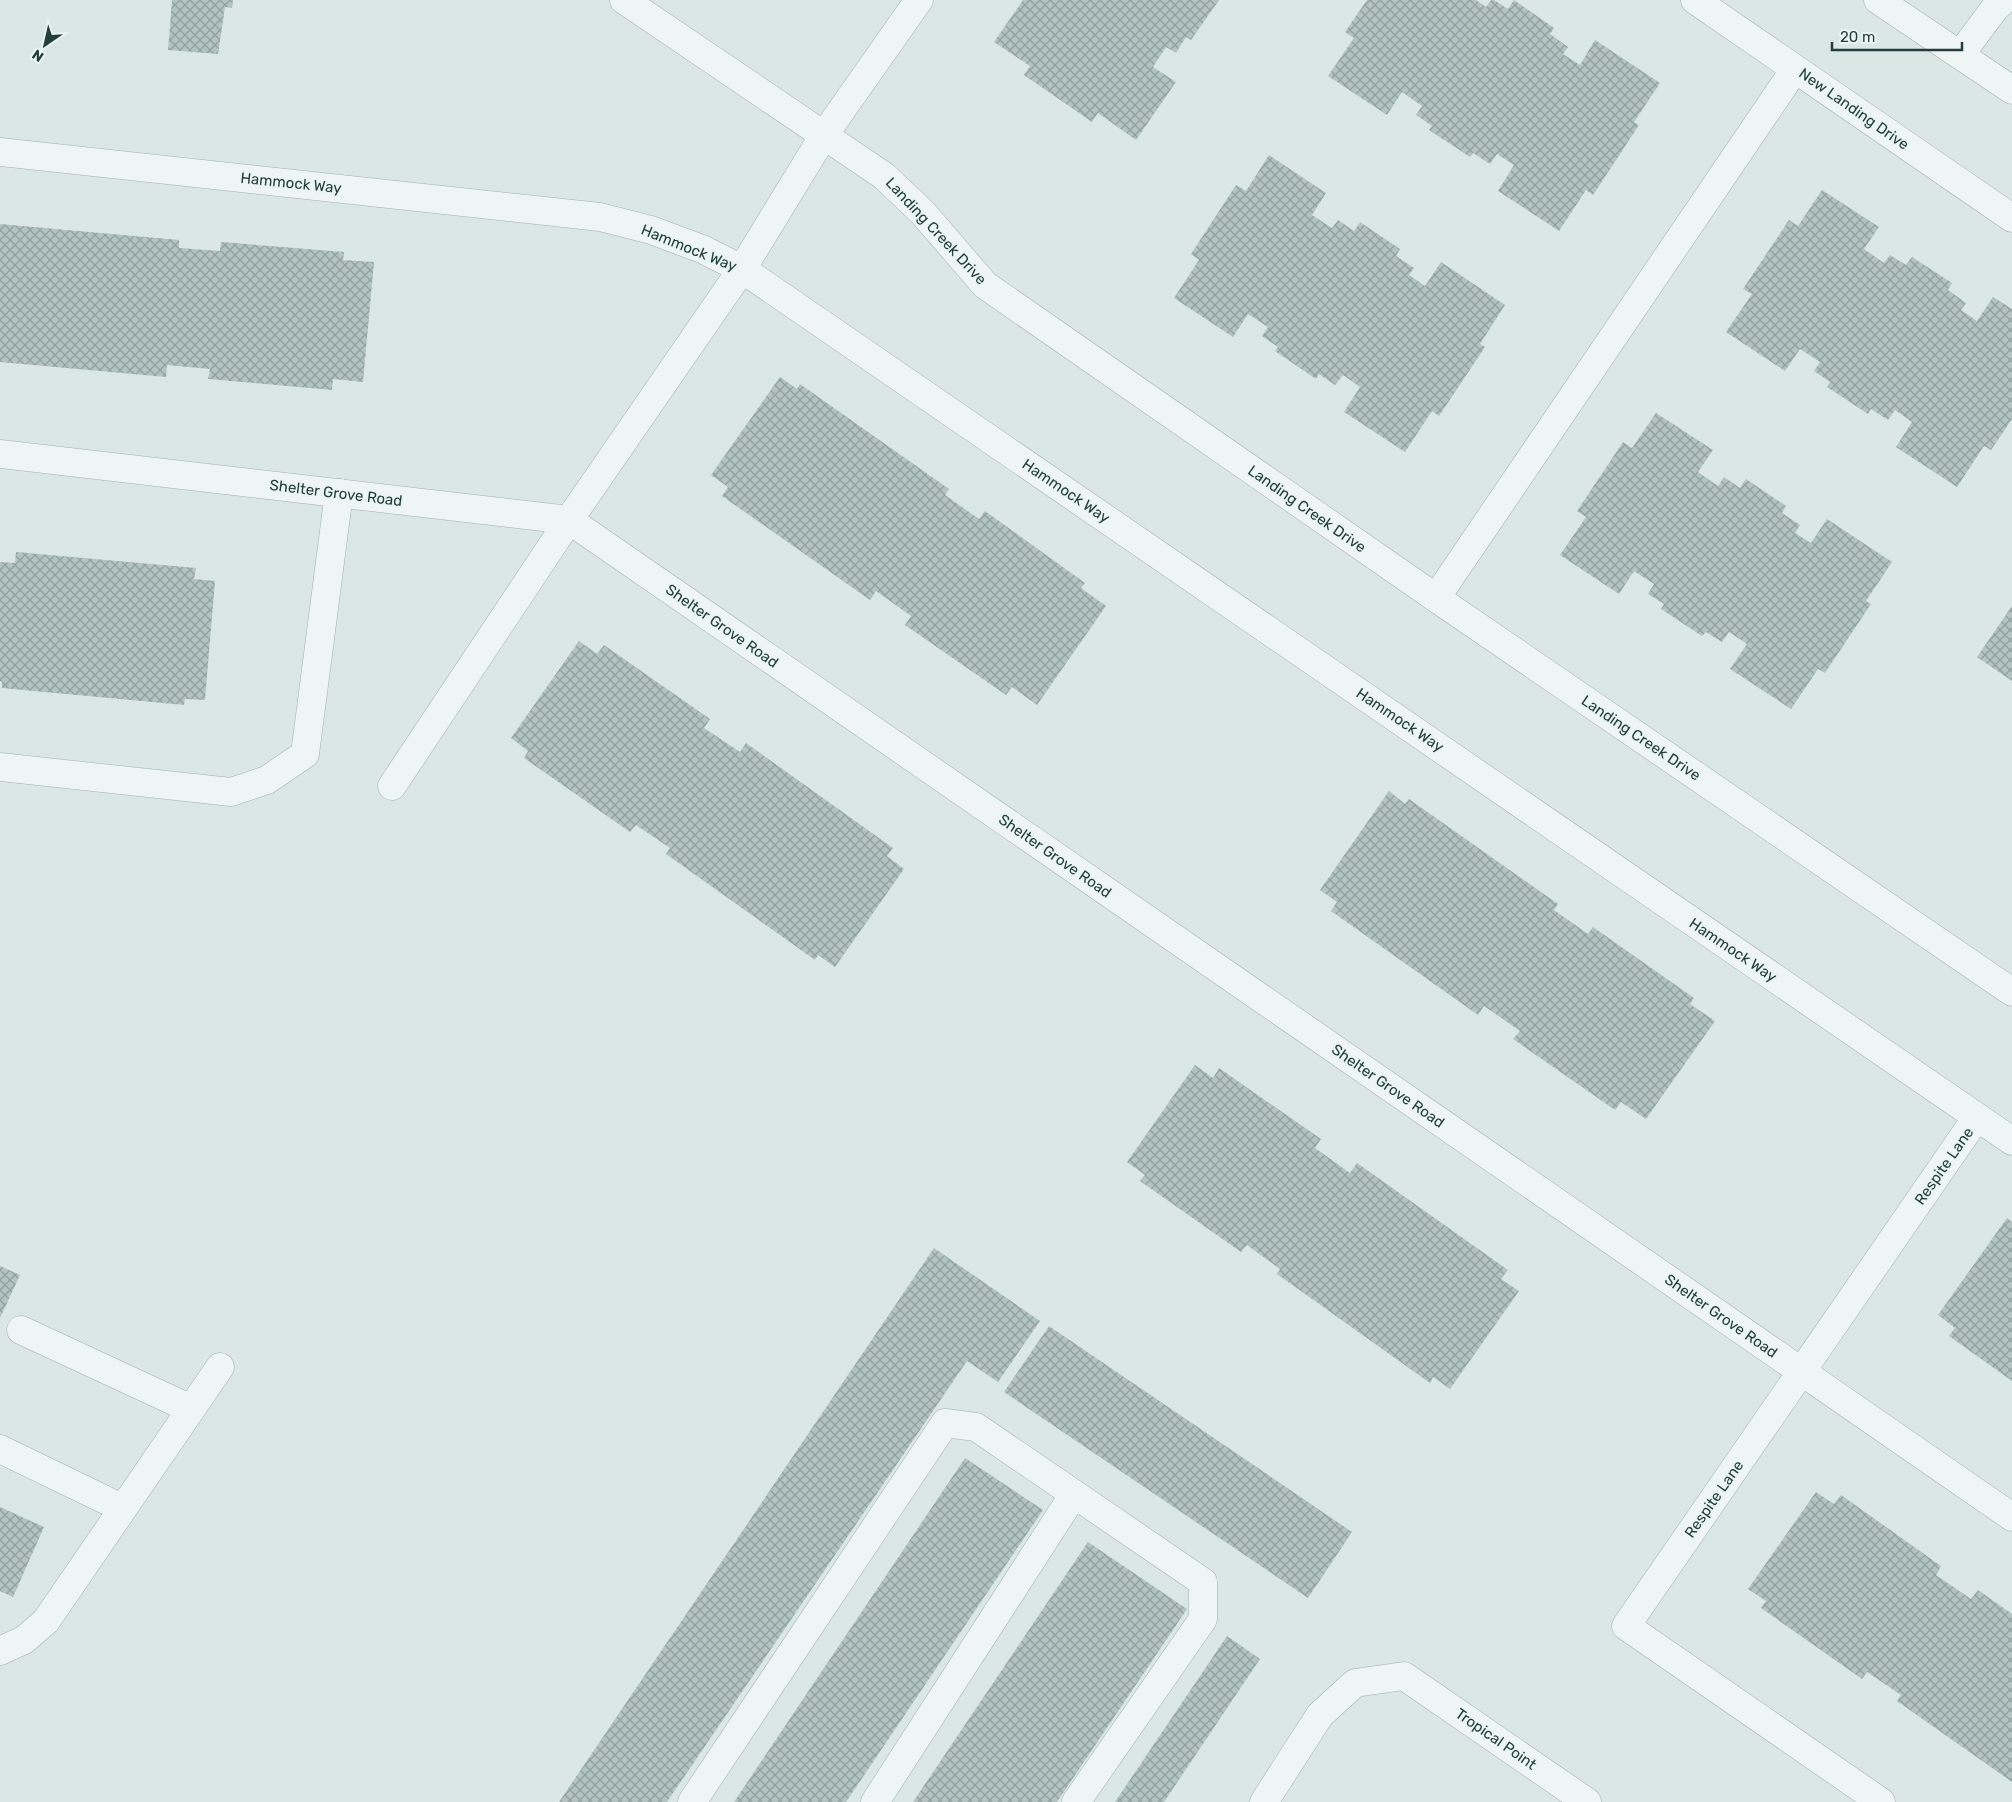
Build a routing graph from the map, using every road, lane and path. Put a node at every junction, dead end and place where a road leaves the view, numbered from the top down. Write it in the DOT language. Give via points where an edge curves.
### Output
graph roads {
  1 [pos="624,0"];
  2 [pos="919,0"];
  3 [pos="1695,0"];
  4 [pos="1878,0"];
  5 [pos="2004,0"];
  6 [pos="1960,55"];
  7 [pos="1795,69"];
  8 [pos="2012,90"];
  9 [pos="824,135"];
  10 [pos="0,152"];
  11 [pos="2012,218"];
  12 [pos="742,269"];
  13 [pos="0,454"];
  14 [pos="339,493"];
  15 [pos="569,520"];
  16 [pos="1436,598"];
  17 [pos="0,767"];
  18 [pos="392,786"];
  19 [pos="2012,992"];
  20 [pos="1977,1117"];
  21 [pos="2012,1141"];
  22 [pos="21,1330"];
  23 [pos="220,1367"];
  24 [pos="1801,1372"];
  25 [pos="191,1409"];
  26 [pos="0,1450"];
  27 [pos="1074,1494"];
  28 [pos="122,1508"];
  29 [pos="2012,1517"];
  30 [pos="0,1652"];
  31 [pos="692,1802"];
  32 [pos="875,1802"];
  33 [pos="1076,1802"];
  34 [pos="1264,1802"];
  35 [pos="1587,1802"];
  36 [pos="1881,1802"];
  1 -- 9 [label="lane, Landing Creek Drive"];
  2 -- 9 [label="lane"];
  3 -- 7 [label="lane, New Landing Drive"];
  4 -- 6 [label="lane"];
  5 -- 6 [label="lane"];
  6 -- 8 [label="lane"];
  7 -- 11 [label="lane, New Landing Drive"];
  7 -- 16 [label="lane"];
  9 -- 12 [label="lane"];
  9 -- 16 [label="lane, Landing Creek Drive" via="884,176 923,213 985,285"];
  10 -- 12 [label="lane, Hammock Way" via="600,217 652,230"];
  12 -- 15 [label="lane"];
  12 -- 20 [label="lane, Hammock Way"];
  13 -- 14 [label="lane, Shelter Grove Road"];
  14 -- 15 [label="lane, Shelter Grove Road"];
  14 -- 17 [label="lane" via="305,754 268,780 231,792"];
  15 -- 18 [label="lane"];
  15 -- 24 [label="lane, Shelter Grove Road"];
  16 -- 19 [label="lane, Landing Creek Drive"];
  20 -- 21 [label="lane, Hammock Way"];
  20 -- 24 [label="lane, Respite Lane"];
  22 -- 25 [label="lane"];
  23 -- 25 [label="lane"];
  24 -- 29 [label="lane, Shelter Grove Road"];
  24 -- 36 [label="lane, Respite Lane" via="1626,1626"];
  25 -- 28 [label="lane"];
  26 -- 28 [label="lane"];
  27 -- 31 [label="lane" via="976,1427 945,1422"];
  27 -- 32 [label="lane"];
  27 -- 33 [label="lane" via="1203,1582 1203,1619"];
  28 -- 30 [label="lane" via="46,1621 24,1640"];
  34 -- 35 [label="lane, Tropical Point" via="1320,1715 1355,1683 1404,1676"];
}
